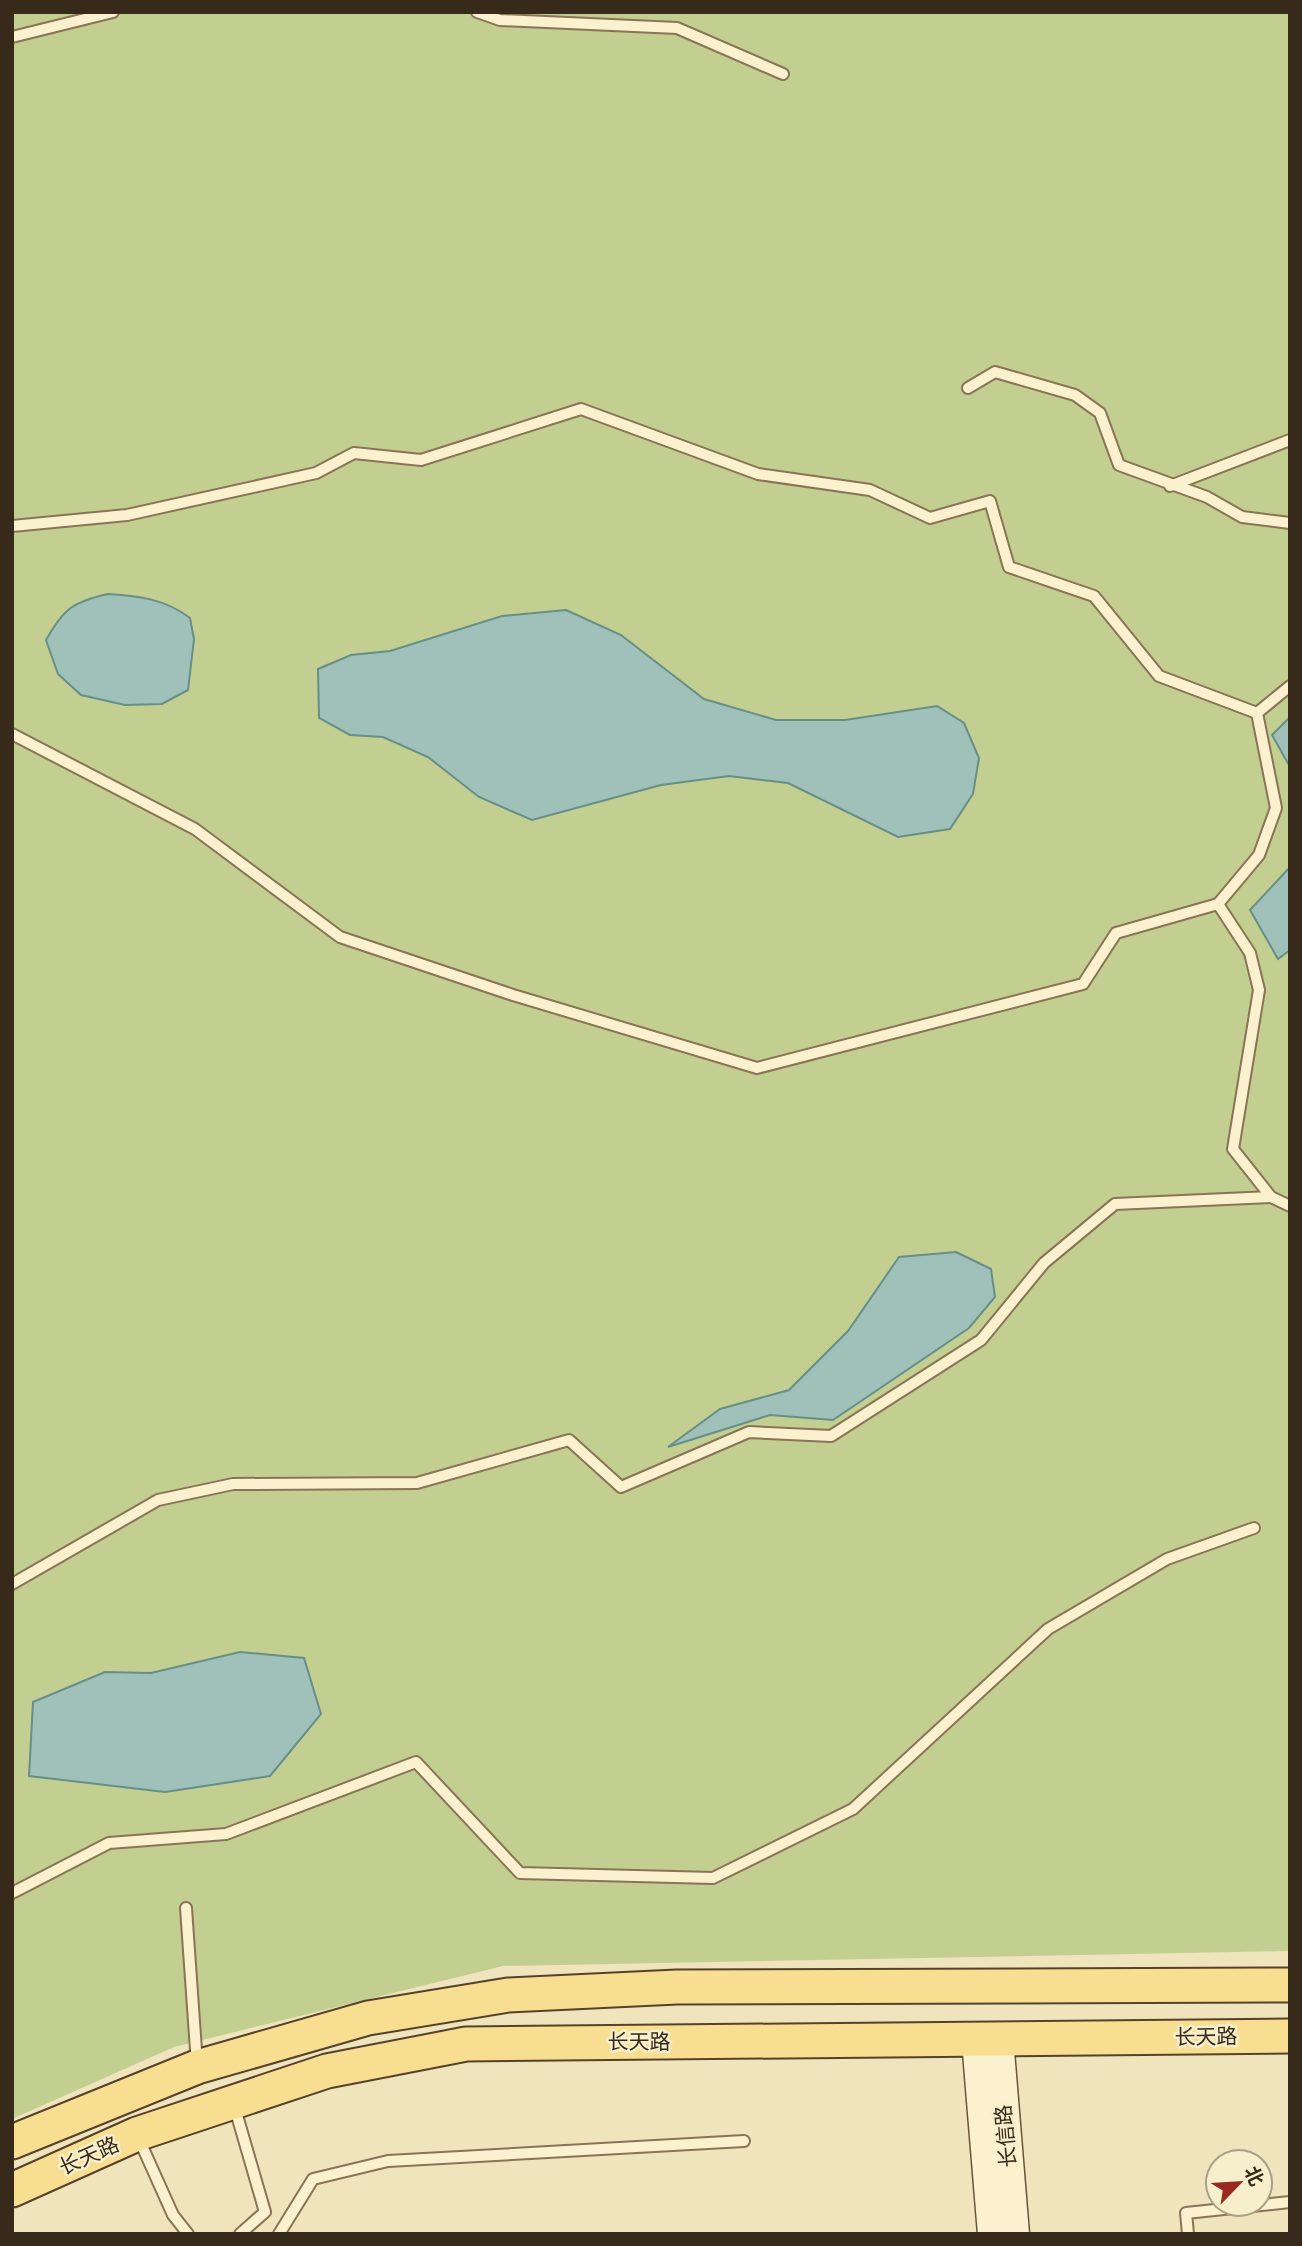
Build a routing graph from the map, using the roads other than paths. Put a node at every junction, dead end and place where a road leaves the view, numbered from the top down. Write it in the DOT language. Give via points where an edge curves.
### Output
graph roads {
  1 [pos="113,12"];
  2 [pos="477,12"];
  3 [pos="12,37"];
  4 [pos="783,74"];
  5 [pos="968,388"];
  6 [pos="1290,440"];
  7 [pos="1170,486"];
  8 [pos="1290,523"];
  9 [pos="12,526"];
  10 [pos="1290,687"];
  11 [pos="1257,713"];
  12 [pos="12,734"];
  13 [pos="1218,904"];
  14 [pos="1271,1197"];
  15 [pos="1290,1206"];
  16 [pos="1254,1528"];
  17 [pos="12,1584"];
  18 [pos="12,1894"];
  19 [pos="186,1908"];
  20 [pos="1290,1985"];
  21 [pos="1290,2036"];
  22 [pos="987,2039"];
  23 [pos="197,2067"];
  24 [pos="233,2102"];
  25 [pos="137,2134"];
  26 [pos="744,2141"];
  27 [pos="12,2142"];
  28 [pos="12,2190"];
  29 [pos="1290,2202"];
  30 [pos="265,2211"];
  31 [pos="280,2232"];
  32 [pos="188,2234"];
  33 [pos="240,2234"];
  34 [pos="993,2234"];
  35 [pos="1014,2234"];
  36 [pos="1188,2234"];
  1 -- 3 [label="lane"];
  2 -- 4 [label="lane" via="500,20 677,28"];
  5 -- 7 [label="lane" via="995,372 1075,395 1100,413 1119,465"];
  6 -- 7 [label="lane"];
  7 -- 8 [label="lane" via="1207,497 1242,517"];
  9 -- 11 [label="lane" via="127,515 316,473 354,453 421,460 581,408 758,474 870,490 930,518 990,502 1009,566 1094,596 1159,676"];
  10 -- 11 [label="lane"];
  11 -- 13 [label="lane" via="1276,808 1259,855"];
  12 -- 13 [label="lane" via="195,829 340,937 757,1068 1083,984 1116,933"];
  13 -- 14 [label="lane" via="1250,953 1259,990 1233,1149"];
  14 -- 15 [label="lane"];
  14 -- 17 [label="lane" via="1115,1203 1044,1263 981,1340 831,1436 749,1432 621,1487 569,1440 417,1483 233,1484 158,1500"];
  16 -- 18 [label="lane" via="1167,1559 1048,1629 853,1809 713,1878 520,1873 416,1762 226,1834 108,1843"];
  19 -- 23 [label="lane"];
  20 -- 23 [label="main road, 长天路" via="677,1987 509,1995 368,2018"];
  21 -- 22 [label="main road, 长天路"];
  22 -- 24 [label="main road, 长天路" via="466,2044 327,2071"];
  22 -- 34 [label="main road, 长信路"];
  22 -- 35 [label="main road, 长信路"];
  23 -- 27 [label="main road, 长天路"];
  24 -- 25 [label="main road, 长天路"];
  24 -- 30 [label="lane"];
  25 -- 28 [label="main road, 长天路"];
  25 -- 32 [label="lane" via="173,2215"];
  26 -- 31 [label="lane" via="388,2161 313,2179"];
  29 -- 36 [label="lane" via="1186,2213"];
  30 -- 31 [label="lane"];
  30 -- 33 [label="lane"];
}
